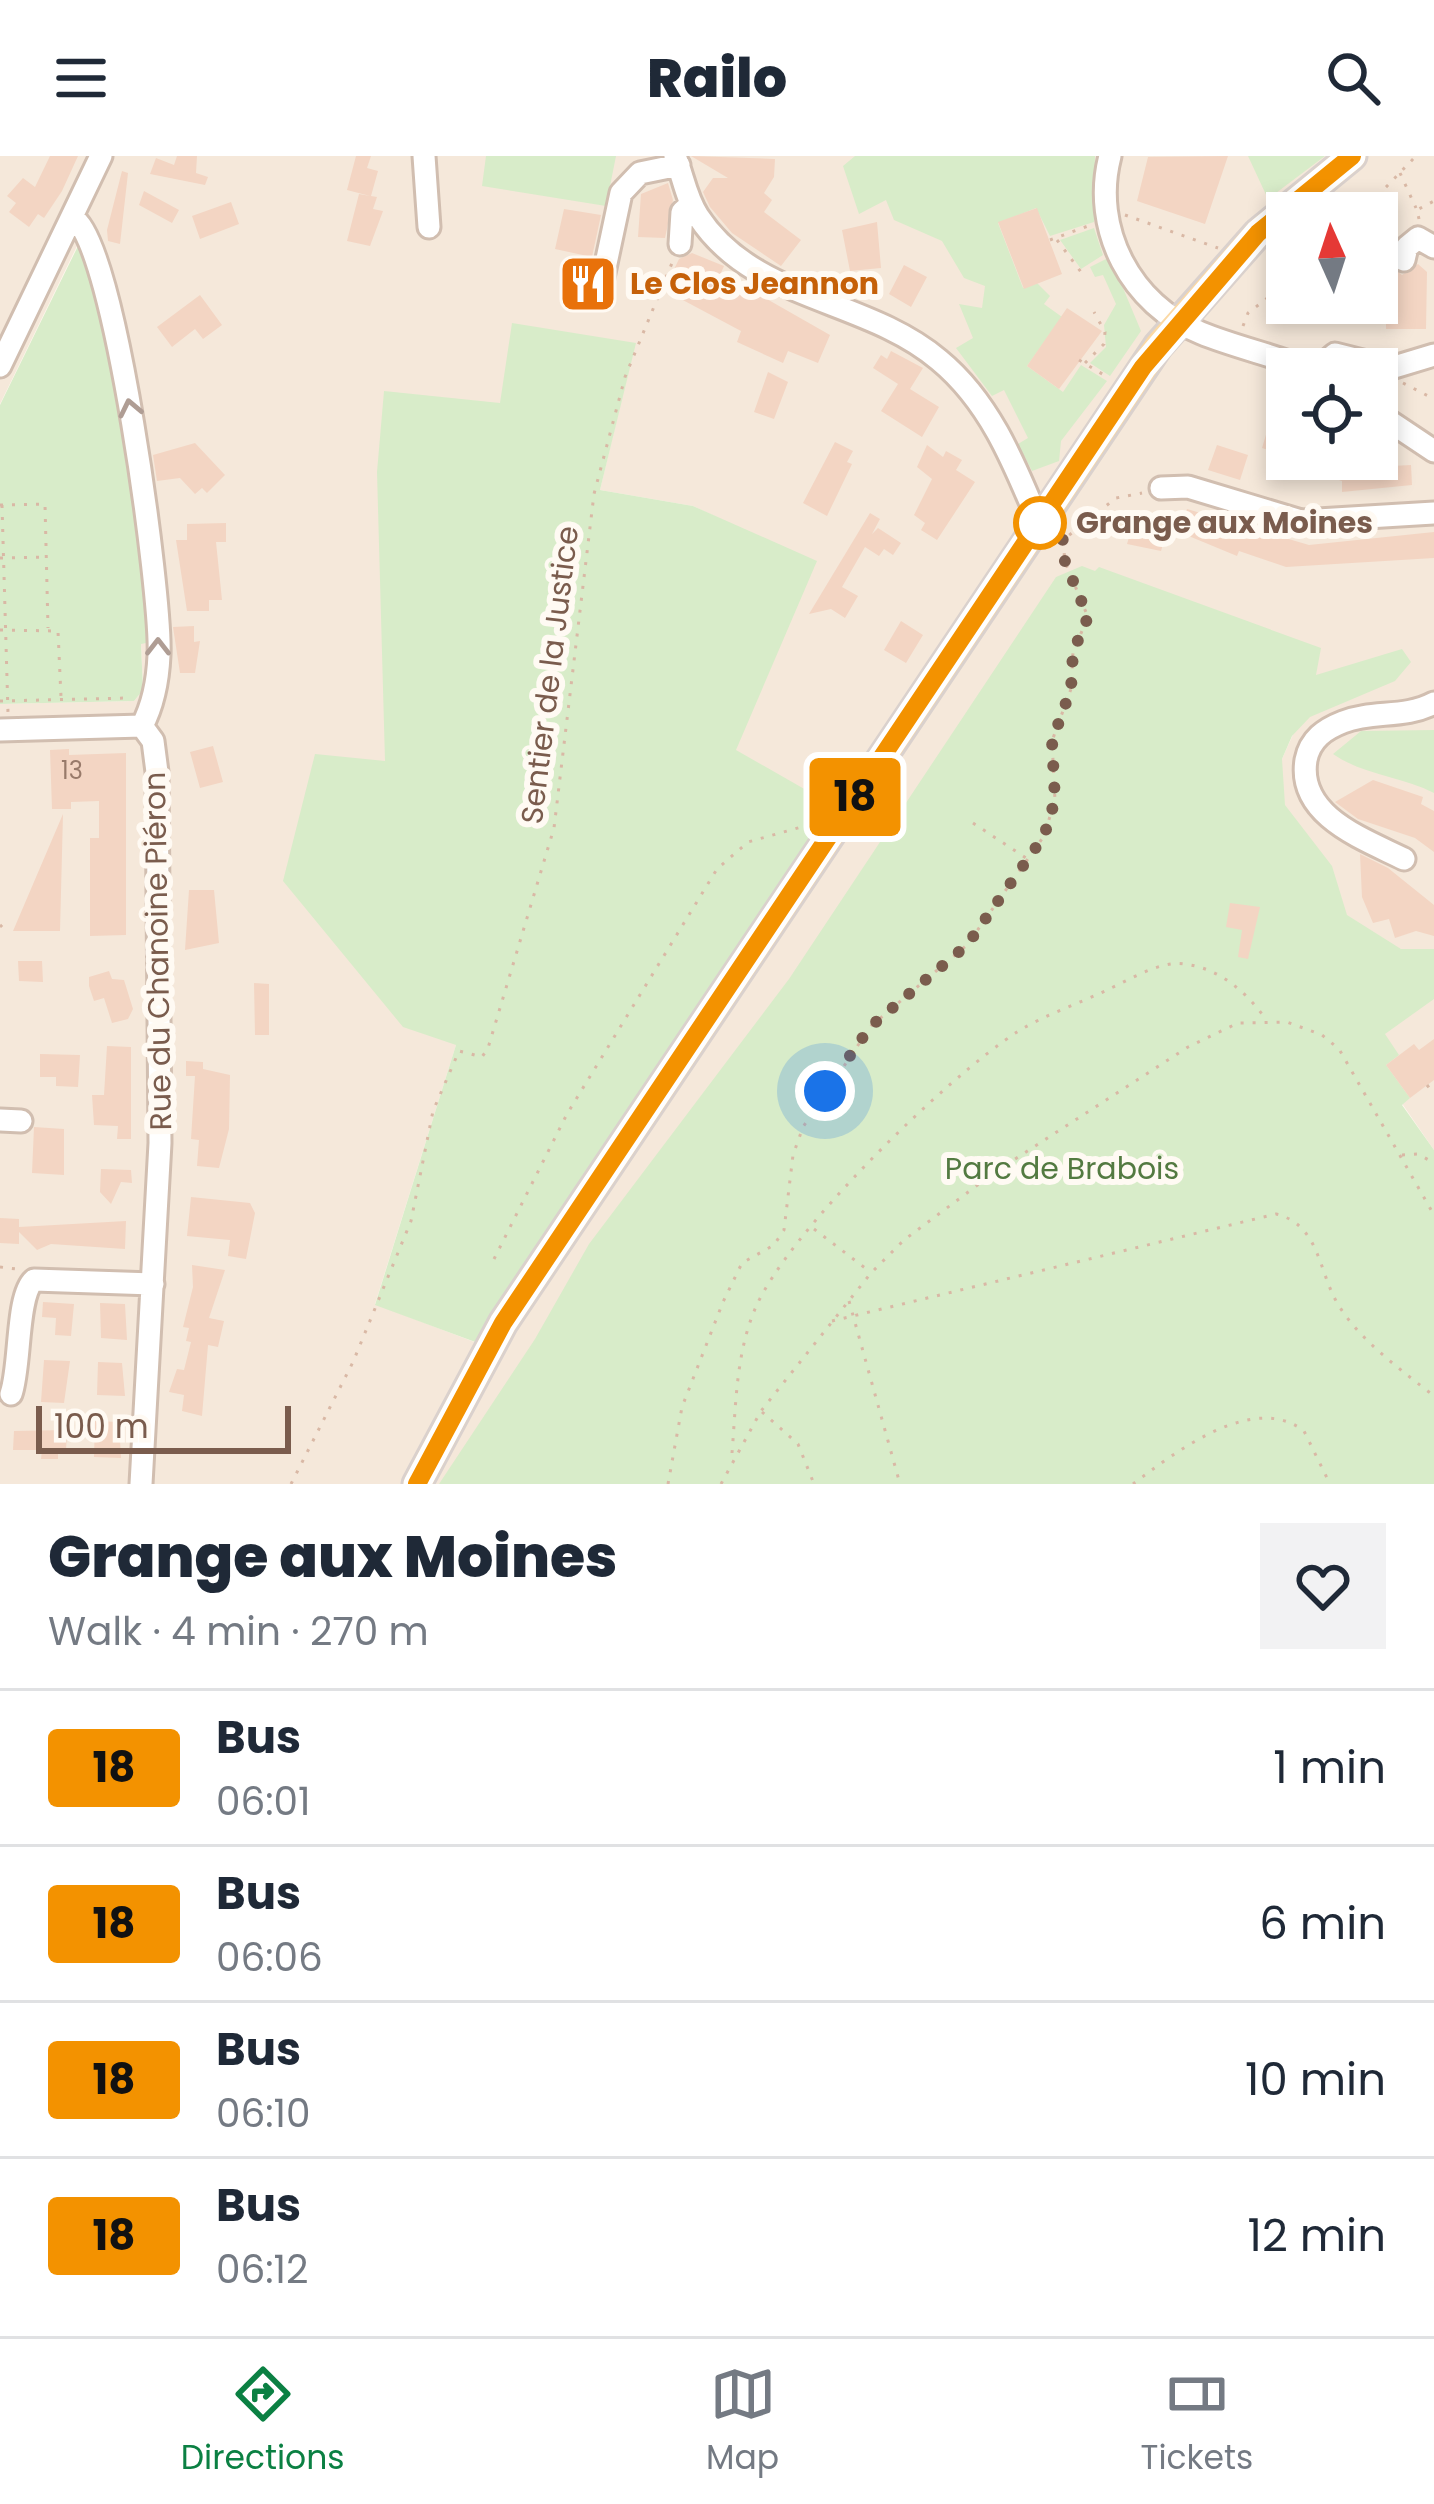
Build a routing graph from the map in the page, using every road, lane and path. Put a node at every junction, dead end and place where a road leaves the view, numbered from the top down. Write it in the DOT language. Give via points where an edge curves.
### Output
graph roads {
  1 [pos="101,156"];
  2 [pos="424,156"];
  3 [pos="1110,156"];
  4 [pos="1352,156"];
  5 [pos="1415,156"];
  6 [pos="677,160"];
  7 [pos="1400,173"];
  8 [pos="1381,192"];
  9 [pos="1434,201"];
  10 [pos="691,204"];
  11 [pos="1417,210"];
  12 [pos="74,220"];
  13 [pos="1108,220"];
  14 [pos="429,227"];
  15 [pos="1430,239"];
  16 [pos="680,244"];
  17 [pos="1234,260"];
  18 [pos="1404,260"];
  19 [pos="1081,272"];
  20 [pos="601,287"];
  21 [pos="1266,299"];
  22 [pos="1094,312"];
  23 [pos="1178,321"];
  24 [pos="1243,326"];
  25 [pos="1266,353"];
  26 [pos="1434,355"];
  27 [pos="0,366"];
  28 [pos="1398,366"];
  29 [pos="1398,375"];
  30 [pos="1128,390"];
  31 [pos="1434,399"];
  32 [pos="1398,427"];
  33 [pos="1434,451"];
  34 [pos="1161,488"];
  35 [pos="1,505"];
  36 [pos="1434,513"];
  37 [pos="1040,523"];
  38 [pos="47,557"];
  39 [pos="2,558"];
  40 [pos="48,628"];
  41 [pos="3,630"];
  42 [pos="128,698"];
  43 [pos="61,699"];
  44 [pos="0,700"];
  45 [pos="8,700"];
  46 [pos="1434,703"];
  47 [pos="142,726"];
  48 [pos="4,730"];
  49 [pos="838,823"];
  50 [pos="973,823"];
  51 [pos="1028,859"];
  52 [pos="1404,859"];
  53 [pos="1266,1019"];
  54 [pos="1427,1085"];
  55 [pos="1434,1094"];
  56 [pos="1401,1155"];
  57 [pos="1434,1163"];
  58 [pos="1434,1215"];
  59 [pos="813,1228"];
  60 [pos="778,1239"];
  61 [pos="793,1251"];
  62 [pos="494,1259"];
  63 [pos="871,1273"];
  64 [pos="153,1284"];
  65 [pos="849,1299"];
  66 [pos="854,1317"];
  67 [pos="830,1322"];
  68 [pos="11,1394"];
  69 [pos="1434,1396"];
  70 [pos="761,1411"];
  71 [pos="732,1460"];
  72 [pos="141,1484"];
  73 [pos="291,1484"];
  74 [pos="417,1484"];
  75 [pos="668,1484"];
  76 [pos="721,1484"];
  77 [pos="814,1484"];
  78 [pos="900,1484"];
  79 [pos="1133,1484"];
  80 [pos="1330,1484"];
  1 -- 12 [label="street"];
  2 -- 14 [label="street"];
  3 -- 13 [label="street"];
  4 -- 17 [label="main road"];
  5 -- 7 [label="path"];
  6 -- 10 [label="street"];
  6 -- 20 [label="street" via="626,184"];
  7 -- 8 [label="path"];
  7 -- 11 [label="path"];
  9 -- 11 [label="path"];
  10 -- 16 [label="street" via="682,212"];
  10 -- 37 [label="street" via="755,272 878,320 938,358 984,406"];
  11 -- 15 [label="path"];
  12 -- 27 [label="street"];
  47 -- 12 [label="street, Rue du Chanoine Piéron, one-way" via="159,656 151,544 93,244"];
  13 -- 17 [label="path" via="1126,215 1213,244"];
  13 -- 19 [label="path" via="1053,239"];
  13 -- 23 [label="street" via="1135,282"];
  15 -- 18 [label="street" via="1418,238"];
  16 -- 73 [label="path, Sentier de la Justice" via="625,376 594,494 554,828 488,1048 482,1057 460,1051 434,1111 411,1221"];
  17 -- 23 [label="main road"];
  21 -- 24 [label="path"];
  22 -- 30 [label="path" via="1104,344 1082,362"];
  23 -- 25 [label="street"];
  23 -- 30 [label="main road"];
  26 -- 28 [label="street"];
  29 -- 31 [label="path"];
  30 -- 37 [label="main road"];
  32 -- 33 [label="street"];
  34 -- 36 [label="street" via="1188,487 1301,521"];
  34 -- 51 [label="path" via="1116,498 1063,540 1088,617 1052,741 1055,800"];
  35 -- 38 [label="path" via="46,504"];
  35 -- 39 [label="path"];
  37 -- 49 [label="main road"];
  38 -- 39 [label="path"];
  38 -- 40 [label="path"];
  39 -- 41 [label="path"];
  40 -- 41 [label="path"];
  40 -- 43 [label="path" via="59,634"];
  41 -- 45 [label="path"];
  42 -- 43 [label="path"];
  43 -- 45 [label="path"];
  44 -- 45 [label="path"];
  45 -- 48 [label="path"];
  46 -- 52 [label="street" via="1398,717 1350,719 1313,740 1307,754 1308,789 1322,812"];
  47 -- 48 [label="street"];
  47 -- 64 [label="street, Rue du Chanoine Piéron" via="157,772 161,1102"];
  49 -- 62 [label="path" via="770,832 733,850 717,869 567,1114"];
  49 -- 74 [label="main road" via="503,1323"];
  50 -- 51 [label="path"];
  51 -- 60 [label="path" via="967,945 871,1026 825,1091 793,1155 790,1212"];
  53 -- 56 [label="path" via="1308,1028 1339,1048"];
  53 -- 59 [label="path" via="1219,974 1180,962 1019,1030 920,1112"];
  53 -- 63 [label="path" via="1221,1030 1083,1112 943,1209"];
  54 -- 55 [label="path"];
  56 -- 57 [label="path"];
  56 -- 58 [label="path"];
  59 -- 61 [label="path"];
  59 -- 63 [label="path"];
  60 -- 61 [label="path"];
  60 -- 75 [label="path" via="742,1263 723,1302 682,1407"];
  61 -- 71 [label="path" via="756,1306 740,1354"];
  63 -- 65 [label="path"];
  64 -- 68 [label="street" via="34,1280 24,1292"];
  64 -- 72 [label="street, Rue du Chanoine Piéron"];
  65 -- 66 [label="path"];
  65 -- 67 [label="path"];
  66 -- 67 [label="path"];
  66 -- 69 [label="path" via="1276,1214 1307,1232 1343,1312"];
  66 -- 78 [label="path"];
  67 -- 70 [label="path"];
  70 -- 71 [label="path"];
  70 -- 77 [label="path" via="798,1444"];
  71 -- 76 [label="path"];
  79 -- 80 [label="path" via="1195,1437 1278,1421 1304,1431"];
}
